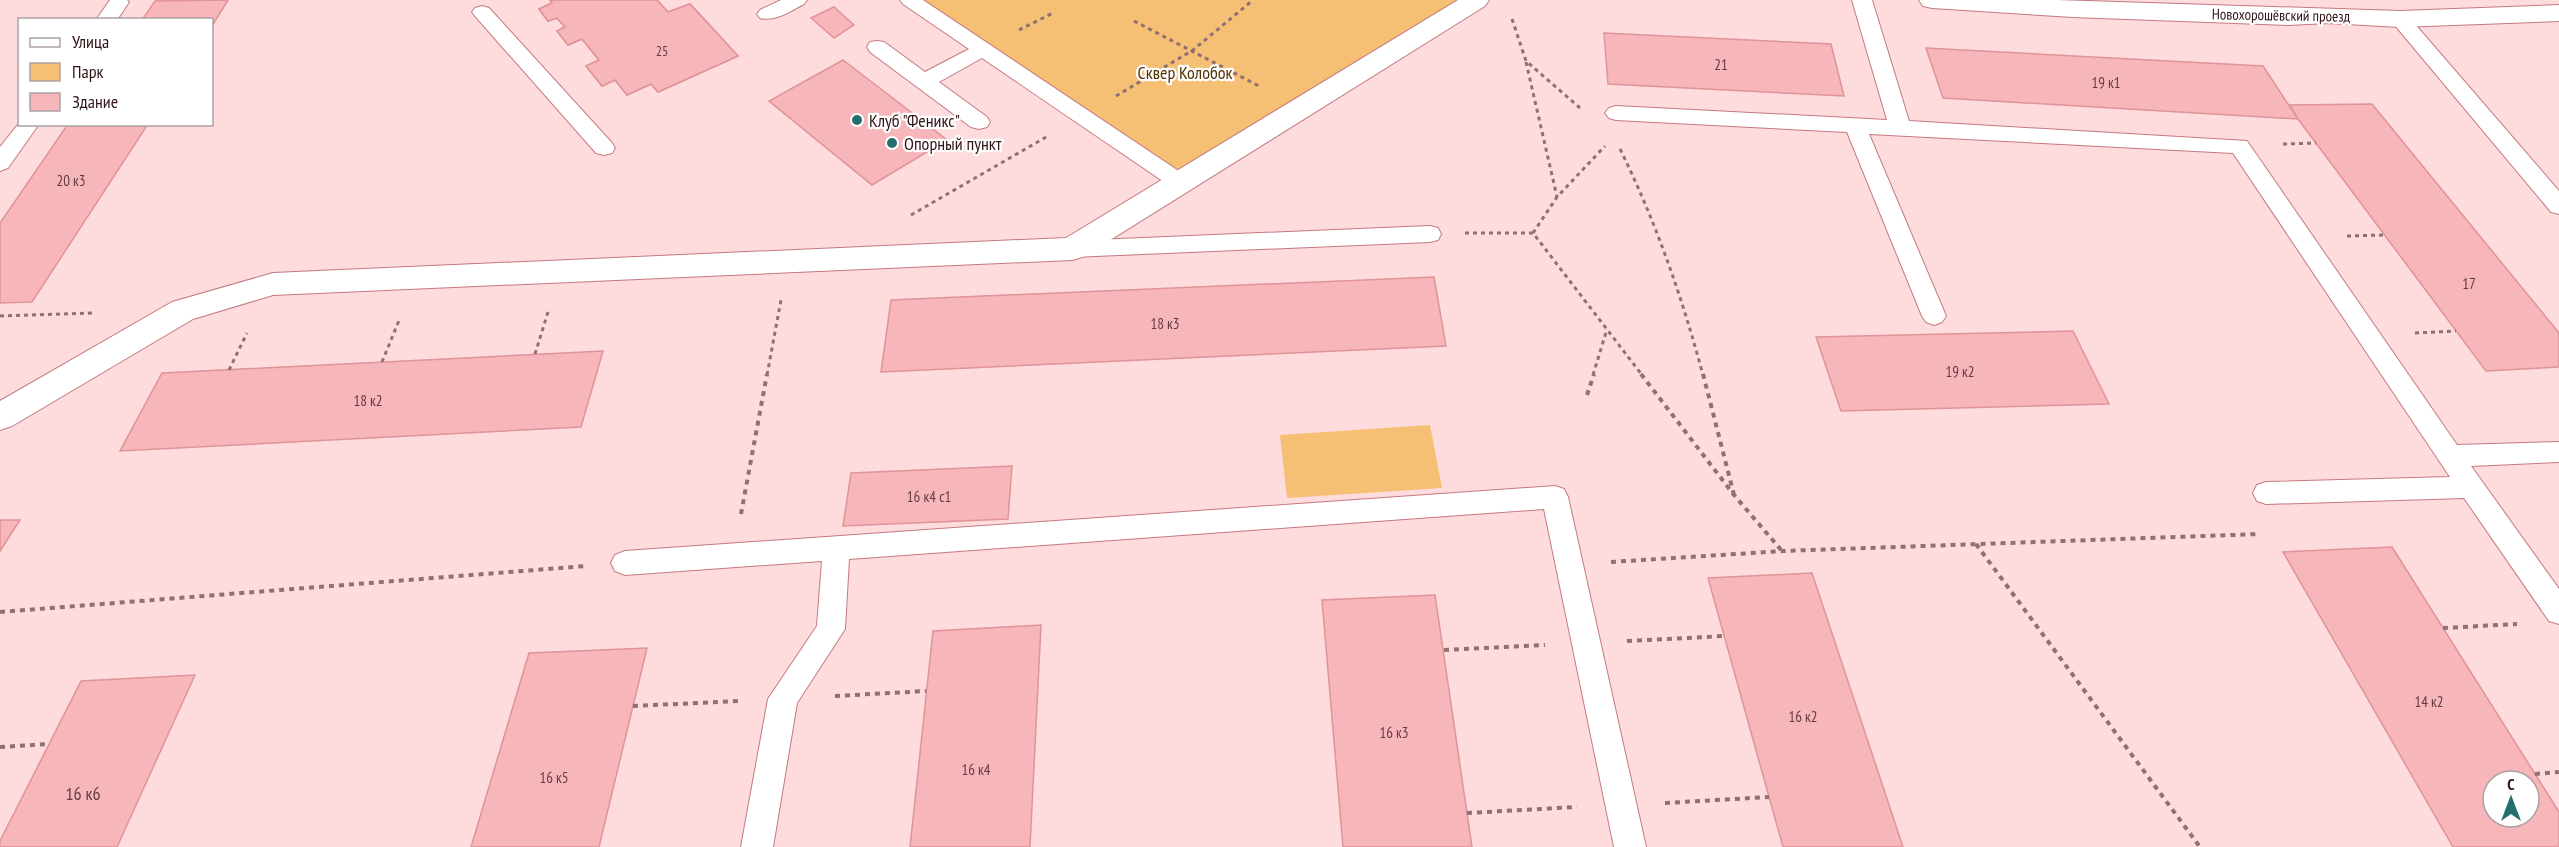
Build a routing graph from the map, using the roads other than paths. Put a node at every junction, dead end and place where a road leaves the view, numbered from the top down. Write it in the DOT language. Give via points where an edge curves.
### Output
graph roads {
  1 [pos="797,0"];
  2 [pos="910,0"];
  3 [pos="1476,0"];
  4 [pos="1862,0"];
  5 [pos="1932,0"];
  6 [pos="119,2"];
  7 [pos="482,12"];
  8 [pos="2559,13"];
  9 [pos="767,14"];
  10 [pos="107,18"];
  11 [pos="2400,19"];
  12 [pos="877,47"];
  13 [pos="984,49"];
  14 [pos="924,82"];
  15 [pos="1616,113"];
  16 [pos="979,122"];
  17 [pos="1855,125"];
  18 [pos="27,126"];
  19 [pos="1900,128"];
  20 [pos="604,148"];
  21 [pos="2,158"];
  22 [pos="1181,183"];
  23 [pos="2559,206"];
  24 [pos="1430,234"];
  25 [pos="1072,249"];
  26 [pos="1934,316"];
  27 [pos="0,417"];
  28 [pos="2559,452"];
  29 [pos="2451,456"];
  30 [pos="2472,487"];
  31 [pos="2266,493"];
  32 [pos="836,548"];
  33 [pos="625,563"];
  34 [pos="2559,612"];
  35 [pos="757,847"];
  36 [pos="1630,847"];
  1 -- 9 [label="lane"];
  2 -- 13 [label="lane"];
  3 -- 22 [label="street"];
  4 -- 19 [label="lane"];
  5 -- 11 [label="street, Новохорошёвский проезд"];
  6 -- 10 [label="lane"];
  7 -- 20 [label="lane"];
  8 -- 11 [label="street, Новохорошёвский проезд"];
  11 -- 23 [label="lane"];
  12 -- 14 [label="lane"];
  13 -- 14 [label="lane"];
  13 -- 22 [label="lane"];
  14 -- 16 [label="lane"];
  15 -- 17 [label="lane"];
  17 -- 19 [label="lane"];
  17 -- 26 [label="lane"];
  18 -- 21 [label="lane"];
  19 -- 29 [label="lane" via="2240,146"];
  22 -- 25 [label="street"];
  24 -- 25 [label="lane"];
  25 -- 27 [label="street" via="273,284 183,310"];
  28 -- 29 [label="lane"];
  29 -- 30 [label="lane"];
  30 -- 31 [label="lane"];
  30 -- 34 [label="lane"];
  32 -- 33 [label="lane"];
  32 -- 35 [label="lane" via="831,629 783,699"];
  32 -- 36 [label="lane" via="1555,497"];
}
